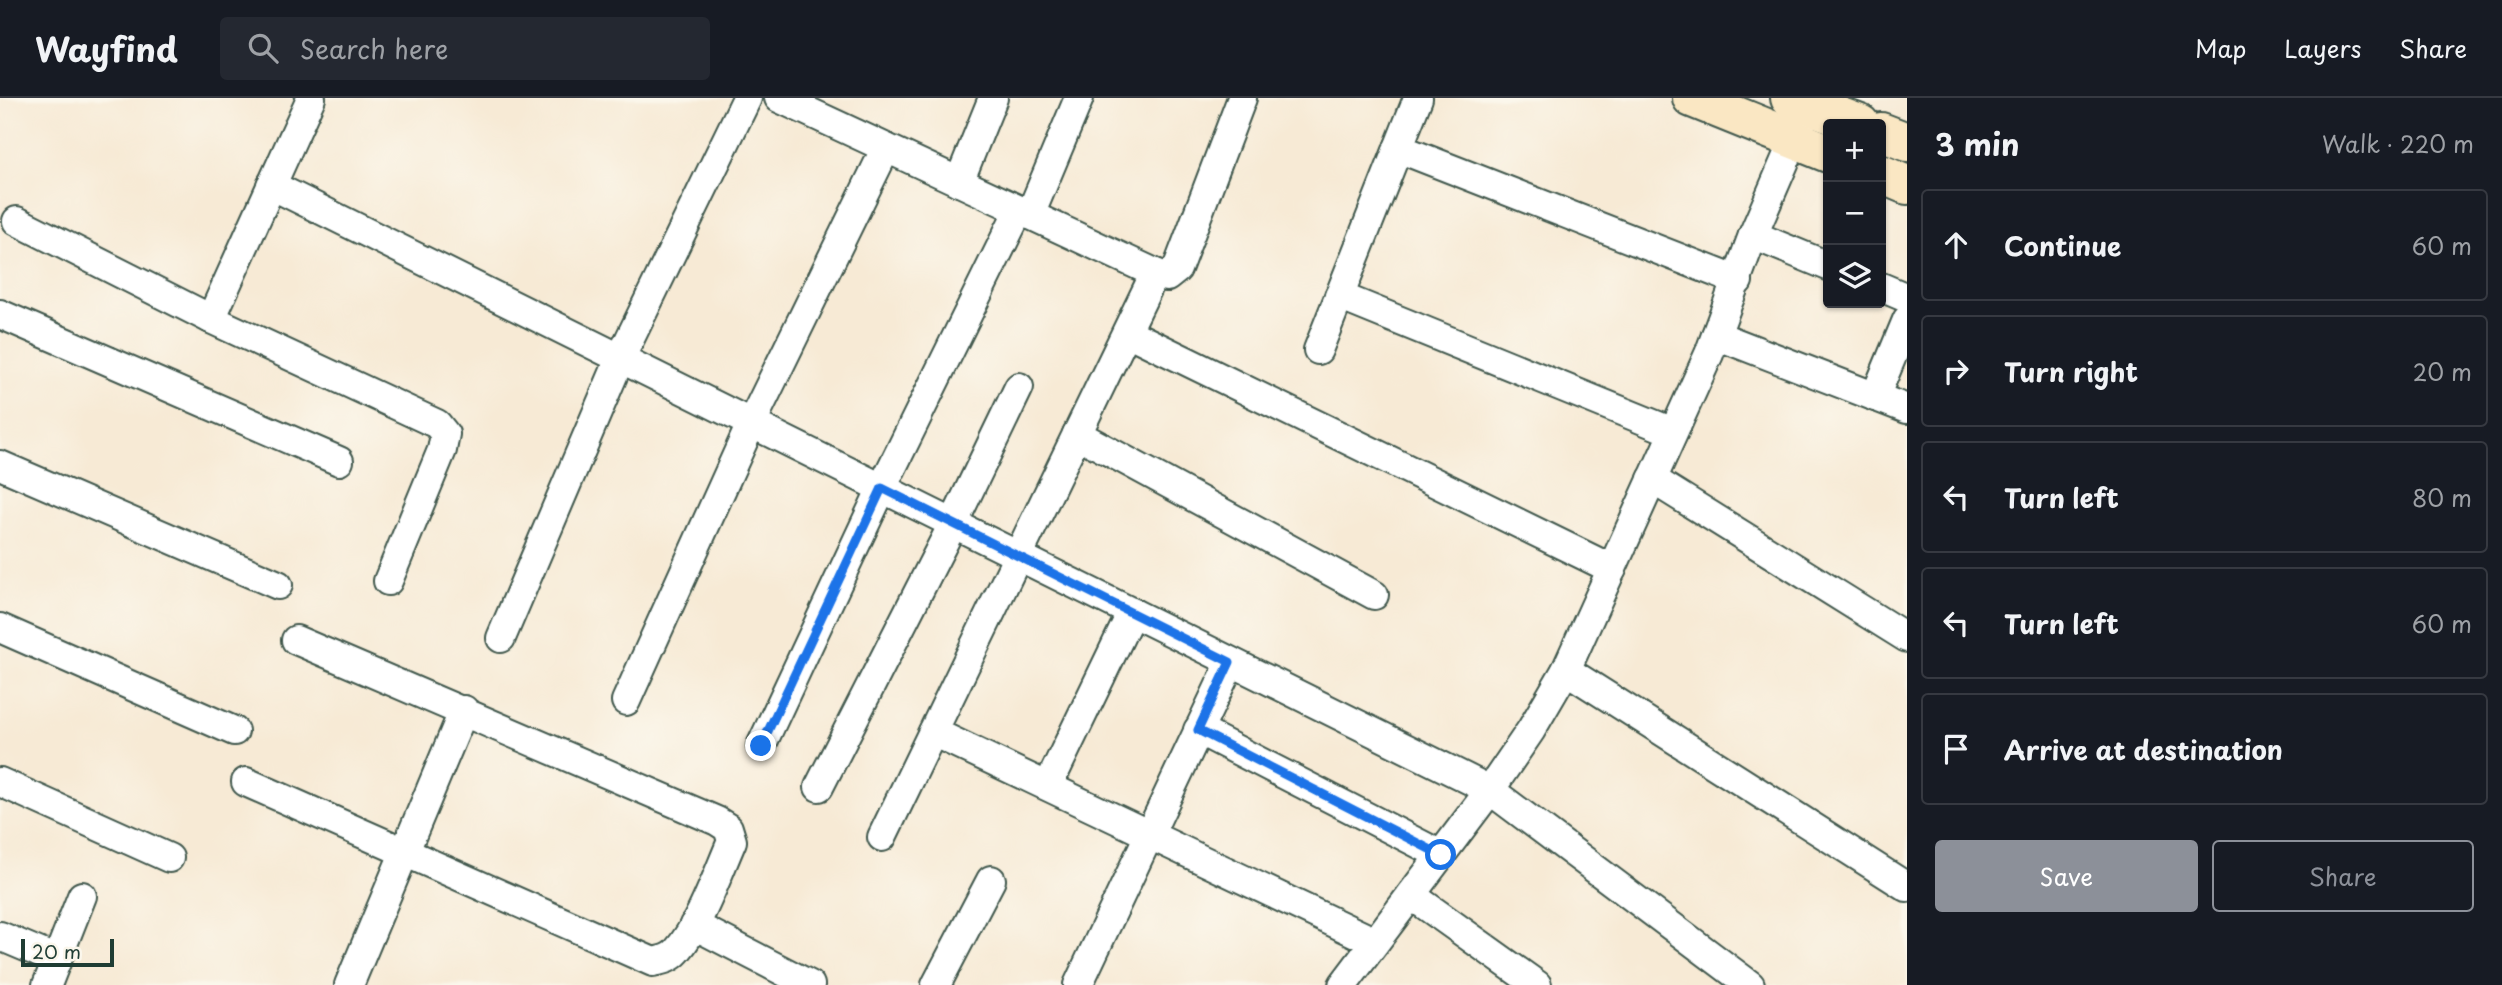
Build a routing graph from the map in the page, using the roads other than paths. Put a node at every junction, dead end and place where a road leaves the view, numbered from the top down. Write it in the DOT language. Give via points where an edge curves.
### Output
graph roads {
  1 [pos="311,98"];
  2 [pos="747,98"];
  3 [pos="779,98"];
  4 [pos="993,98"];
  5 [pos="1079,98"];
  6 [pos="1242,98"];
  7 [pos="1418,98"];
  8 [pos="1692,98"];
  9 [pos="831,109"];
  10 [pos="1805,124"];
  11 [pos="1823,124"];
  12 [pos="1886,134"];
  13 [pos="1907,142"];
  14 [pos="886,148"];
  15 [pos="1398,148"];
  16 [pos="1886,176"];
  17 [pos="959,182"];
  18 [pos="271,185"];
  19 [pos="1907,185"];
  20 [pos="1025,213"];
  21 [pos="17,221"];
  22 [pos="1753,235"];
  23 [pos="1823,264"];
  24 [pos="1155,273"];
  25 [pos="1738,281"];
  26 [pos="1886,289"];
  27 [pos="1339,296"];
  28 [pos="1907,298"];
  29 [pos="0,314"];
  30 [pos="211,319"];
  31 [pos="1907,320"];
  32 [pos="1127,332"];
  33 [pos="1716,335"];
  34 [pos="1318,350"];
  35 [pos="620,359"];
  36 [pos="1019,387"];
  37 [pos="1875,397"];
  38 [pos="1907,409"];
  39 [pos="751,424"];
  40 [pos="1673,432"];
  41 [pos="1077,435"];
  42 [pos="339,461"];
  43 [pos="0,465"];
  44 [pos="1652,479"];
  45 [pos="882,488"];
  46 [pos="953,524"];
  47 [pos="1018,556"];
  48 [pos="1612,569"];
  49 [pos="387,580"];
  50 [pos="278,585"];
  51 [pos="1374,595"];
  52 [pos="1132,612"];
  53 [pos="0,628"];
  54 [pos="501,638"];
  55 [pos="1907,638"];
  56 [pos="296,640"];
  57 [pos="1230,662"];
  58 [pos="1566,670"];
  59 [pos="626,701"];
  60 [pos="464,710"];
  61 [pos="1198,730"];
  62 [pos="234,731"];
  63 [pos="933,732"];
  64 [pos="761,746"];
  65 [pos="0,782"];
  66 [pos="246,782"];
  67 [pos="1048,786"];
  68 [pos="819,787"];
  69 [pos="1490,790"];
  70 [pos="1149,834"];
  71 [pos="882,837"];
  72 [pos="405,853"];
  73 [pos="1441,855"];
  74 [pos="169,858"];
  75 [pos="991,880"];
  76 [pos="1907,887"];
  77 [pos="82,895"];
  78 [pos="1411,895"];
  79 [pos="694,925"];
  80 [pos="0,936"];
  81 [pos="1376,942"];
  82 [pos="52,972"];
  83 [pos="349,985"];
  84 [pos="810,985"];
  85 [pos="936,985"];
  86 [pos="1078,985"];
  87 [pos="1343,985"];
  88 [pos="1537,985"];
  89 [pos="1750,985"];
  1 -- 18 [label="street"];
  2 -- 35 [label="street"];
  3 -- 9 [label="street"];
  4 -- 17 [label="street"];
  5 -- 20 [label="street"];
  6 -- 24 [label="street" via="1177,269 1167,276"];
  7 -- 15 [label="street"];
  8 -- 10 [label="street"];
  9 -- 14 [label="street"];
  10 -- 11 [label="street"];
  10 -- 22 [label="street"];
  12 -- 13 [label="street"];
  14 -- 17 [label="street"];
  14 -- 39 [label="street"];
  15 -- 25 [label="street"];
  15 -- 27 [label="street"];
  16 -- 19 [label="street"];
  17 -- 20 [label="street"];
  18 -- 30 [label="street"];
  18 -- 35 [label="street"];
  20 -- 24 [label="street"];
  20 -- 45 [label="street"];
  21 -- 30 [label="street"];
  22 -- 23 [label="street"];
  22 -- 25 [label="street"];
  24 -- 32 [label="street"];
  25 -- 33 [label="street"];
  26 -- 28 [label="street"];
  27 -- 34 [label="street"];
  27 -- 40 [label="street"];
  29 -- 42 [label="street"];
  30 -- 49 [label="street" via="437,424 445,434"];
  31 -- 37 [label="street"];
  32 -- 41 [label="street"];
  32 -- 48 [label="street"];
  33 -- 37 [label="street"];
  33 -- 40 [label="street"];
  35 -- 39 [label="street"];
  35 -- 54 [label="street"];
  36 -- 46 [label="street"];
  37 -- 38 [label="street"];
  39 -- 45 [label="street"];
  39 -- 59 [label="street"];
  40 -- 44 [label="street"];
  41 -- 47 [label="street"];
  41 -- 51 [label="street"];
  43 -- 50 [label="street"];
  44 -- 48 [label="street"];
  44 -- 55 [label="street"];
  45 -- 46 [label="street"];
  45 -- 64 [label="street"];
  46 -- 47 [label="street"];
  46 -- 68 [label="street"];
  47 -- 52 [label="street"];
  47 -- 63 [label="street"];
  48 -- 58 [label="street"];
  52 -- 57 [label="street"];
  52 -- 67 [label="street"];
  53 -- 62 [label="street"];
  56 -- 60 [label="street"];
  57 -- 61 [label="street"];
  57 -- 69 [label="street"];
  58 -- 69 [label="street"];
  58 -- 76 [label="street"];
  60 -- 72 [label="street"];
  60 -- 79 [label="street" via="728,828 732,841"];
  61 -- 70 [label="street"];
  61 -- 73 [label="street"];
  63 -- 67 [label="street"];
  63 -- 71 [label="street"];
  65 -- 74 [label="street"];
  66 -- 72 [label="street"];
  67 -- 70 [label="street"];
  69 -- 73 [label="street"];
  69 -- 89 [label="street"];
  70 -- 81 [label="street"];
  70 -- 86 [label="street"];
  72 -- 79 [label="street" via="653,962 677,952"];
  72 -- 83 [label="street"];
  73 -- 78 [label="street"];
  75 -- 85 [label="street"];
  77 -- 82 [label="street"];
  78 -- 81 [label="street"];
  78 -- 88 [label="street"];
  79 -- 84 [label="street"];
  80 -- 82 [label="street"];
  81 -- 87 [label="street"];
}
